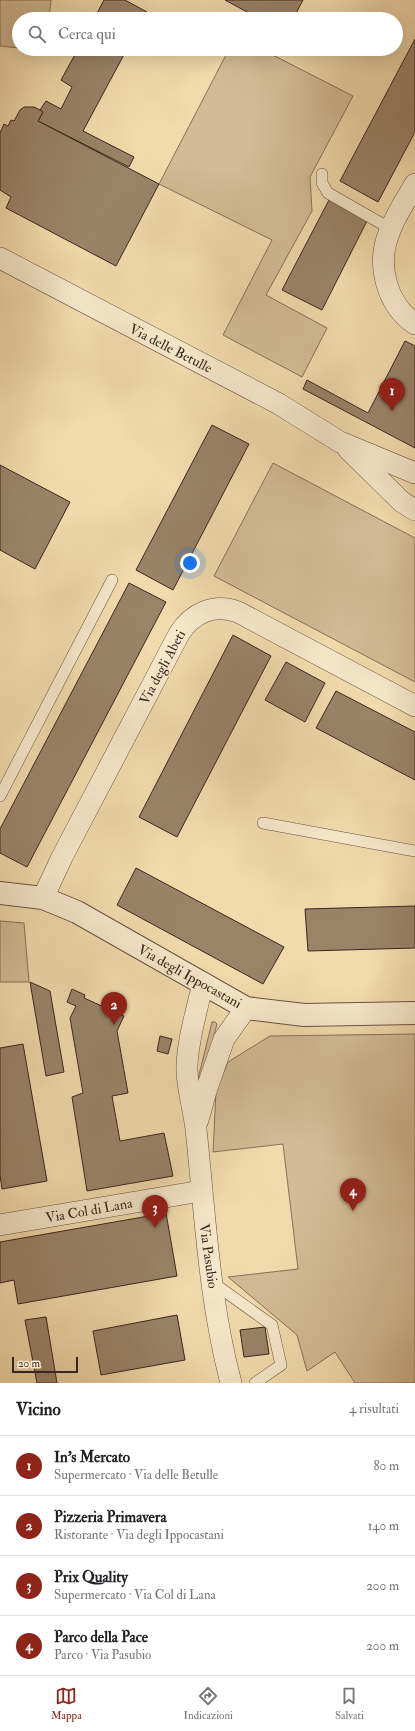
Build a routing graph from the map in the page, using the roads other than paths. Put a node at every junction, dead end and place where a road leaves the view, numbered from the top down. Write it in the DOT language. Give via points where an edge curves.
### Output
graph roads {
  1 [pos="322,174"];
  2 [pos="415,184"];
  3 [pos="391,229"];
  4 [pos="0,258"];
  5 [pos="415,324"];
  6 [pos="340,442"];
  7 [pos="415,473"];
  8 [pos="415,510"];
  9 [pos="112,580"];
  10 [pos="415,706"];
  11 [pos="0,796"];
  12 [pos="263,823"];
  13 [pos="415,851"];
  14 [pos="0,893"];
  15 [pos="43,898"];
  16 [pos="203,983"];
  17 [pos="246,1008"];
  18 [pos="415,1013"];
  19 [pos="196,1129"];
  20 [pos="201,1191"];
  21 [pos="0,1225"];
  22 [pos="213,1283"];
  23 [pos="231,1383"];
  24 [pos="255,1383"];
  1 -- 3 [label="lane" via="322,183 328,193"];
  2 -- 3 [label="street"];
  3 -- 5 [label="street" via="384,248 383,261 389,290 403,314"];
  4 -- 6 [label="street, Via delle Betulle" via="279,404"];
  6 -- 7 [label="street, Via delle Betulle"];
  6 -- 8 [label="street, Via delle Betulle" via="402,502"];
  9 -- 11 [label="lane"];
  10 -- 15 [label="street, Via degli Abeti" via="238,612 221,609 201,612 189,620 179,634"];
  12 -- 13 [label="lane"];
  14 -- 15 [label="street, Via degli Ippocastani"];
  15 -- 16 [label="street, Via degli Ippocastani" via="77,912"];
  16 -- 17 [label="street, Via degli Ippocastani"];
  16 -- 19 [label="street, Via Pasubio" via="187,1067"];
  17 -- 18 [label="street, Via degli Ippocastani" via="304,1015"];
  17 -- 19 [label="street" via="224,1040"];
  19 -- 20 [label="street, Via Pasubio"];
  20 -- 21 [label="street, Via Col di Lana"];
  20 -- 22 [label="street, Via Pasubio"];
  22 -- 23 [label="street, Via Pasubio"];
  22 -- 24 [label="lane" via="272,1325 281,1365"];
}
